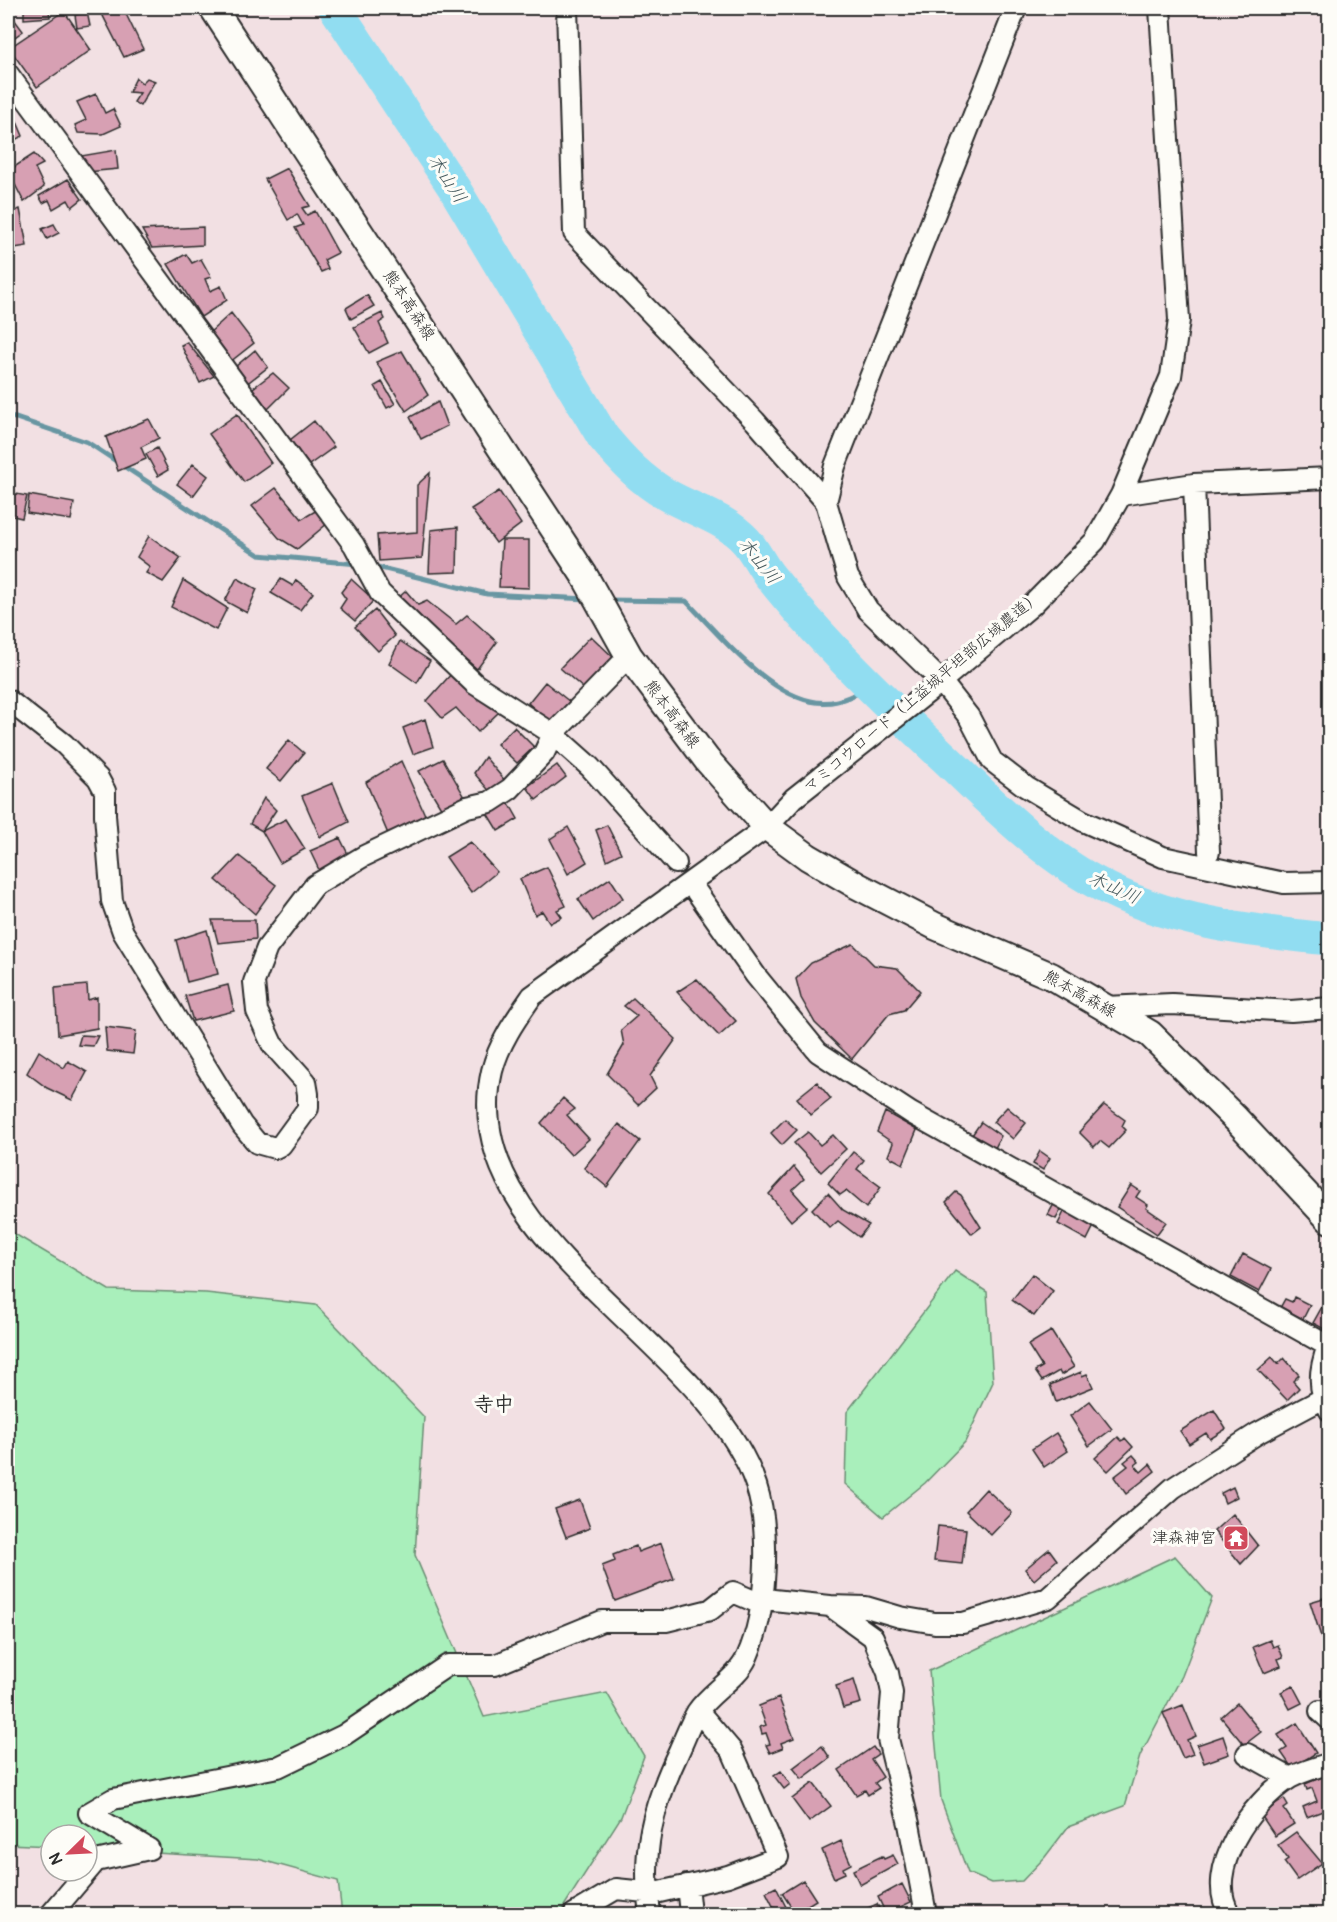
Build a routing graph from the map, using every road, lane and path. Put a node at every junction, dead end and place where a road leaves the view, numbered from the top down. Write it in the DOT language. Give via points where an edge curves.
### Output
graph roads {
  1 [pos="213,8"];
  2 [pos="567,8"];
  3 [pos="1016,8"];
  4 [pos="1160,8"];
  5 [pos="8,74"];
  6 [pos="1329,478"];
  7 [pos="1194,484"];
  8 [pos="1121,495"];
  9 [pos="826,502"];
  10 [pos="629,656"];
  11 [pos="933,686"];
  12 [pos="8,700"];
  13 [pos="553,734"];
  14 [pos="767,827"];
  15 [pos="1209,852"];
  16 [pos="675,863"];
  17 [pos="1329,882"];
  18 [pos="696,891"];
  19 [pos="1105,1007"];
  20 [pos="1329,1008"];
  21 [pos="1329,1220"];
  22 [pos="1329,1347"];
  23 [pos="1327,1405"];
  24 [pos="764,1599"];
  25 [pos="830,1606"];
  26 [pos="698,1711"];
  27 [pos="1247,1754"];
  28 [pos="1329,1764"];
  29 [pos="1290,1778"];
  30 [pos="687,1886"];
  31 [pos="646,1892"];
  32 [pos="1221,1911"];
  33 [pos="51,1914"];
  34 [pos="574,1914"];
  35 [pos="650,1914"];
  36 [pos="690,1914"];
  37 [pos="926,1914"];
  1 -- 10 [label="main road, 熊本高森線" via="584,575"];
  2 -- 9 [label="street" via="574,233 755,421"];
  3 -- 9 [label="street" via="835,466"];
  4 -- 8 [label="street, マミコウロード（上益城平坦部広域農道）" via="1179,320 1171,376"];
  5 -- 13 [label="street" via="354,545 380,593 475,684"];
  6 -- 7 [label="street"];
  7 -- 8 [label="street"];
  7 -- 15 [label="street"];
  8 -- 11 [label="street, マミコウロード（上益城平坦部広域農道）" via="1095,541 1032,604"];
  9 -- 11 [label="street" via="848,577 868,610"];
  10 -- 13 [label="street"];
  10 -- 14 [label="main road, 熊本高森線" via="707,760"];
  11 -- 14 [label="street, マミコウロード（上益城平坦部広域農道）" via="794,798"];
  11 -- 17 [label="street" via="969,717 992,761 1083,821 1163,856 1210,868 1284,883"];
  12 -- 13 [label="street" via="64,744 98,778 105,791 112,901 123,932 242,1125 256,1143 274,1148 281,1145 308,1108 308,1094 306,1082 272,1044 257,1011 254,982 267,948 315,885 364,856 466,807 490,802 510,789 544,753"];
  13 -- 16 [label="street" via="590,767"];
  14 -- 19 [label="main road, 熊本高森線" via="858,886 935,926 1051,976"];
  14 -- 24 [label="street, マミコウロード（上益城平坦部広域農道）" via="532,996 507,1032 492,1071 489,1117 496,1158 514,1196 538,1228 711,1406 736,1441 756,1487 764,1539"];
  18 -- 22 [label="street" via="756,976 818,1052 911,1113"];
  19 -- 20 [label="street" via="1172,1004 1291,1011"];
  19 -- 21 [label="main road, 熊本高森線" via="1150,1034 1236,1119"];
  22 -- 23 [label="street" via="1319,1368"];
  23 -- 25 [label="street" via="1258,1433 1173,1488 1048,1598 963,1623 935,1623 866,1607"];
  24 -- 25 [label="street"];
  24 -- 26 [label="street, マミコウロード（上益城平坦部広域農道）" via="746,1660"];
  24 -- 33 [label="street" via="754,1601 733,1592 710,1610 666,1621 602,1621 495,1665 448,1665 344,1735 279,1767 113,1799 89,1813 149,1849 96,1861"];
  25 -- 37 [label="street" via="873,1637 888,1673 892,1693 888,1739"];
  26 -- 30 [label="street" via="732,1751 778,1857"];
  26 -- 31 [label="street, マミコウロード（上益城平坦部広域農道）" via="654,1807"];
  27 -- 29 [label="street"];
  28 -- 29 [label="street"];
  29 -- 32 [label="street" via="1262,1802 1232,1843 1221,1890"];
  30 -- 31 [label="street"];
  30 -- 36 [label="street"];
  31 -- 34 [label="street" via="616,1889"];
  31 -- 35 [label="street, マミコウロード（上益城平坦部広域農道）"];
}
